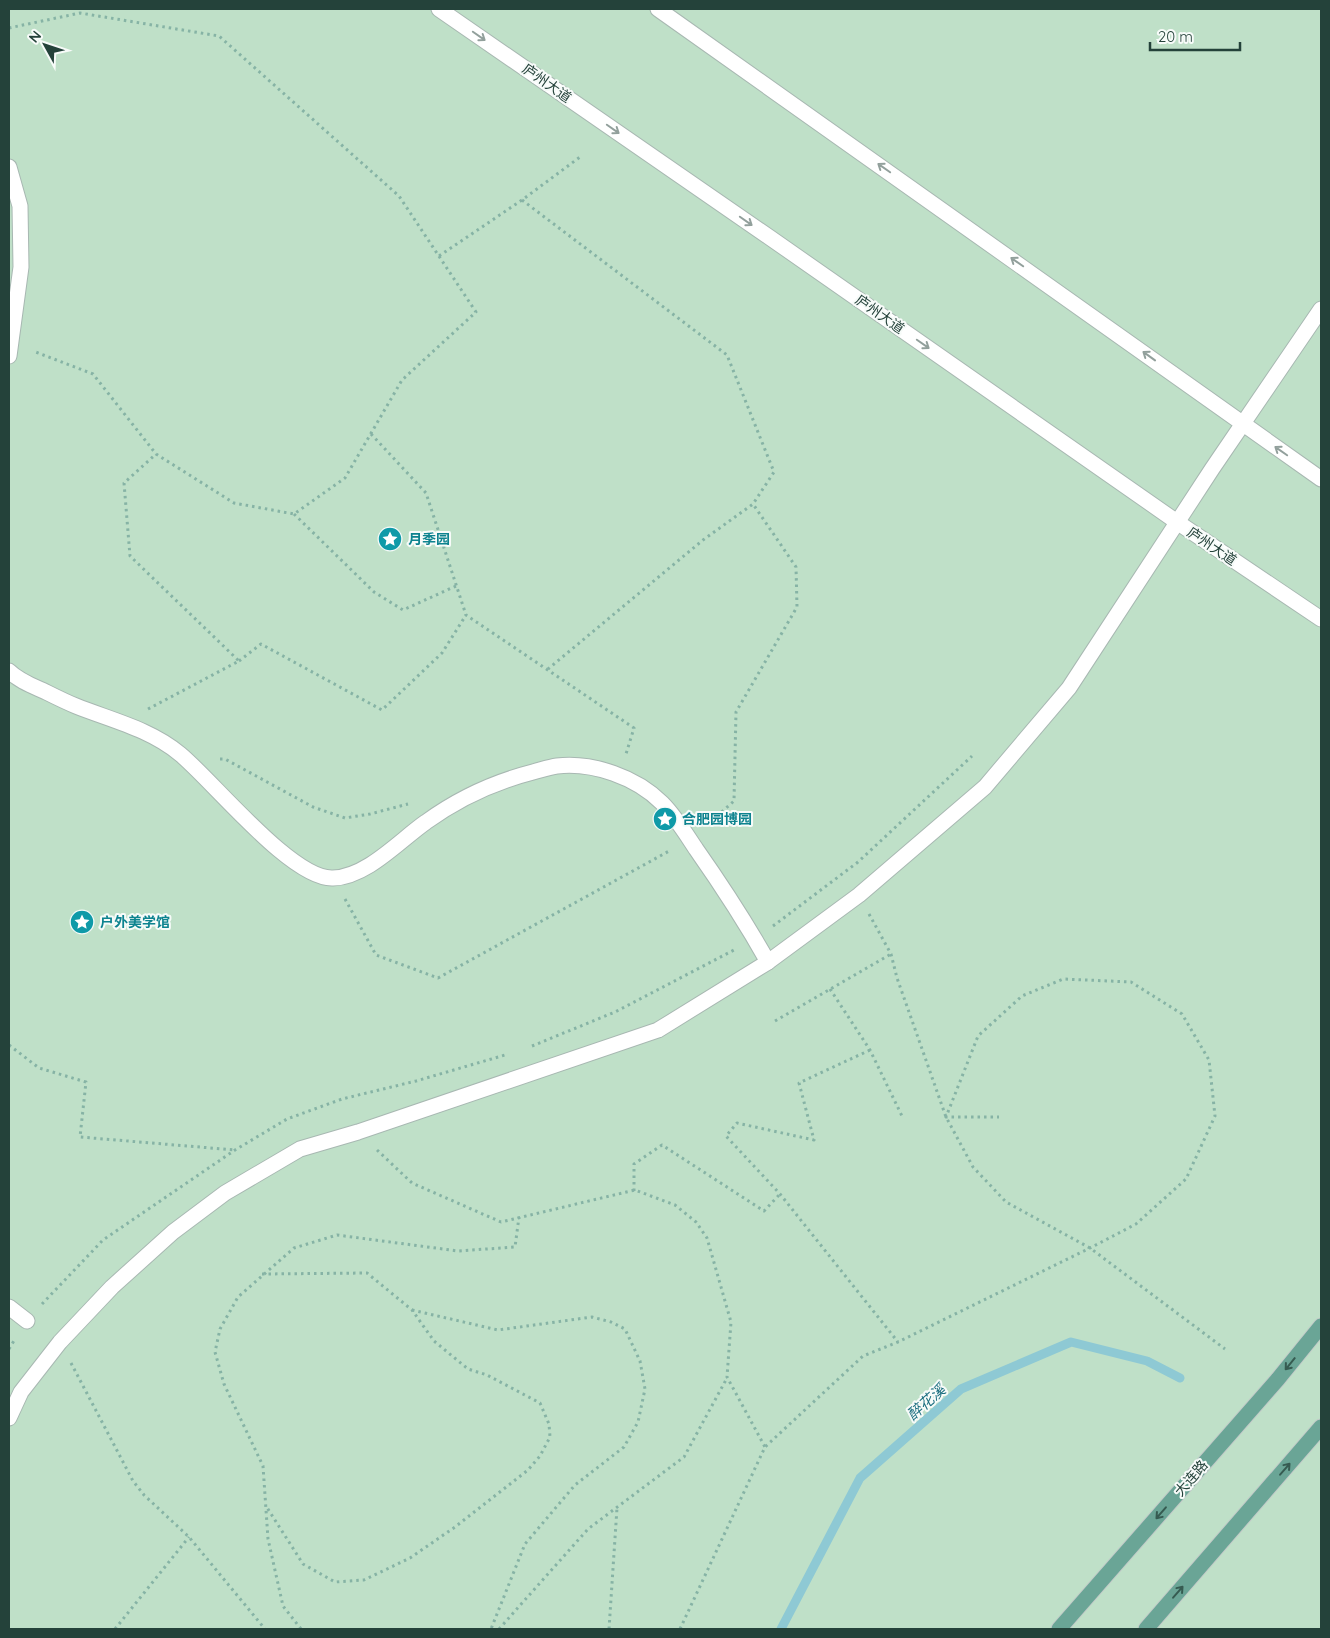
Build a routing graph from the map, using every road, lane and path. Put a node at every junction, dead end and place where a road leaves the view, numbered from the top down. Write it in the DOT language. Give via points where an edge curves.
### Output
graph roads {
  1 [pos="439,9"];
  2 [pos="658,9"];
  3 [pos="9,28"];
  4 [pos="580,157"];
  5 [pos="9,167"];
  6 [pos="522,200"];
  7 [pos="439,256"];
  8 [pos="1321,310"];
  9 [pos="10,350"];
  10 [pos="1242,424"];
  11 [pos="371,434"];
  12 [pos="156,454"];
  13 [pos="1321,479"];
  14 [pos="753,504"];
  15 [pos="294,514"];
  16 [pos="1177,522"];
  17 [pos="456,586"];
  18 [pos="466,615"];
  19 [pos="1321,619"];
  20 [pos="239,661"];
  21 [pos="548,669"];
  22 [pos="9,671"];
  23 [pos="121,723"];
  24 [pos="180,754"];
  25 [pos="972,756"];
  26 [pos="620,776"];
  27 [pos="412,804"];
  28 [pos="690,840"];
  29 [pos="334,878"];
  30 [pos="859,895"];
  31 [pos="755,940"];
  32 [pos="891,954"];
  33 [pos="768,962"];
  34 [pos="830,989"];
  35 [pos="775,1021"];
  36 [pos="9,1045"];
  37 [pos="530,1047"];
  38 [pos="870,1050"];
  39 [pos="512,1054"];
  40 [pos="902,1116"];
  41 [pos="946,1117"];
  42 [pos="999,1117"];
  43 [pos="358,1132"];
  44 [pos="235,1150"];
  45 [pos="634,1191"];
  46 [pos="780,1194"];
  47 [pos="520,1217"];
  48 [pos="1090,1248"];
  49 [pos="262,1274"];
  50 [pos="9,1307"];
  51 [pos="412,1310"];
  52 [pos="27,1321"];
  53 [pos="1321,1326"];
  54 [pos="60,1342"];
  55 [pos="898,1342"];
  56 [pos="9,1349"];
  57 [pos="1225,1349"];
  58 [pos="727,1377"];
  59 [pos="9,1418"];
  60 [pos="1321,1427"];
  61 [pos="765,1447"];
  62 [pos="266,1506"];
  63 [pos="617,1507"];
  64 [pos="189,1537"];
  65 [pos="115,1629"];
  66 [pos="265,1629"];
  67 [pos="301,1629"];
  68 [pos="491,1629"];
  69 [pos="499,1629"];
  70 [pos="609,1629"];
  71 [pos="680,1629"];
  72 [pos="1059,1629"];
  73 [pos="1146,1629"];
  1 -- 16 [label="street, 庐州大道, one-way"];
  10 -- 2 [label="street, one-way"];
  3 -- 7 [label="path" via="80,13 219,36 399,196"];
  4 -- 6 [label="path"];
  5 -- 9 [label="street" via="20,206 21,267"];
  6 -- 7 [label="path"];
  6 -- 14 [label="path" via="727,355 774,472"];
  7 -- 11 [label="path" via="476,312 402,380"];
  8 -- 10 [label="street"];
  9 -- 12 [label="path" via="93,374"];
  13 -- 10 [label="street, one-way"];
  10 -- 16 [label="street"];
  11 -- 15 [label="path" via="345,478"];
  11 -- 17 [label="path" via="426,493"];
  12 -- 15 [label="path" via="234,504"];
  12 -- 20 [label="path" via="124,483 130,556"];
  14 -- 21 [label="path" via="703,540"];
  14 -- 28 [label="path" via="796,567 797,607 736,712 734,801"];
  15 -- 17 [label="path" via="374,592 403,610"];
  16 -- 19 [label="street, 庐州大道"];
  16 -- 30 [label="street" via="1068,688 985,788"];
  17 -- 18 [label="path"];
  18 -- 20 [label="path" via="442,653 382,710 261,644"];
  18 -- 21 [label="path"];
  20 -- 23 [label="path"];
  21 -- 26 [label="path" via="634,728"];
  22 -- 23 [label="street" via="73,705"];
  23 -- 24 [label="street" via="156,738"];
  24 -- 27 [label="path" via="224,759 313,807 345,818"];
  24 -- 29 [label="street" via="292,860 318,877"];
  25 -- 31 [label="path" via="858,862"];
  26 -- 28 [label="street" via="662,803"];
  26 -- 29 [label="street" via="589,767 556,766 506,779 474,792 427,821 372,864"];
  28 -- 29 [label="path" via="438,978 376,954"];
  28 -- 31 [label="street"];
  30 -- 32 [label="path"];
  30 -- 33 [label="street"];
  31 -- 33 [label="street"];
  31 -- 37 [label="path" via="615,1012"];
  32 -- 34 [label="path"];
  32 -- 41 [label="path"];
  33 -- 43 [label="street" via="658,1030"];
  34 -- 35 [label="path"];
  34 -- 38 [label="path"];
  36 -- 44 [label="path" via="38,1068 86,1082 80,1137"];
  38 -- 40 [label="path"];
  38 -- 46 [label="path" via="799,1084 814,1140 737,1123 726,1136"];
  39 -- 44 [label="path" via="342,1099 287,1119"];
  41 -- 42 [label="path"];
  41 -- 48 [label="path" via="973,1166 1006,1202"];
  41 -- 48 [label="path" via="978,1036 1022,996 1063,978 1130,982 1182,1014 1209,1060 1215,1116 1186,1179 1136,1224"];
  43 -- 47 [label="path" via="412,1183 501,1222"];
  43 -- 54 [label="street" via="300,1148 225,1193 174,1232 112,1287"];
  44 -- 52 [label="path" via="103,1240"];
  45 -- 46 [label="path" via="634,1164 662,1145 764,1211"];
  45 -- 47 [label="path"];
  45 -- 58 [label="path" via="676,1205 696,1222 707,1238 731,1322"];
  46 -- 55 [label="path"];
  47 -- 49 [label="path" via="515,1247 458,1251 338,1235 294,1248"];
  48 -- 55 [label="path"];
  48 -- 57 [label="path"];
  49 -- 51 [label="path" via="367,1272"];
  49 -- 62 [label="path" via="238,1297 220,1329 215,1352 224,1384 263,1466"];
  50 -- 52 [label="street"];
  51 -- 62 [label="path" via="434,1341 468,1369 487,1375 540,1403 549,1424 550,1437 540,1456 528,1470 454,1528 410,1558 364,1580 335,1582 304,1564"];
  51 -- 68 [label="path" via="498,1330 592,1317 625,1329 640,1361 645,1389 638,1422 624,1447 575,1485 525,1544"];
  52 -- 56 [label="path"];
  53 -- 72 [label="main road, 大连路, one-way"];
  54 -- 59 [label="street" via="21,1392"];
  54 -- 64 [label="path" via="133,1481"];
  55 -- 61 [label="path" via="864,1356"];
  58 -- 61 [label="path"];
  58 -- 63 [label="path" via="684,1457"];
  73 -- 60 [label="main road, one-way"];
  61 -- 71 [label="path"];
  62 -- 67 [label="path" via="268,1539 282,1606"];
  63 -- 69 [label="path" via="588,1529"];
  63 -- 70 [label="path"];
  64 -- 65 [label="path"];
  64 -- 66 [label="path"];
}
